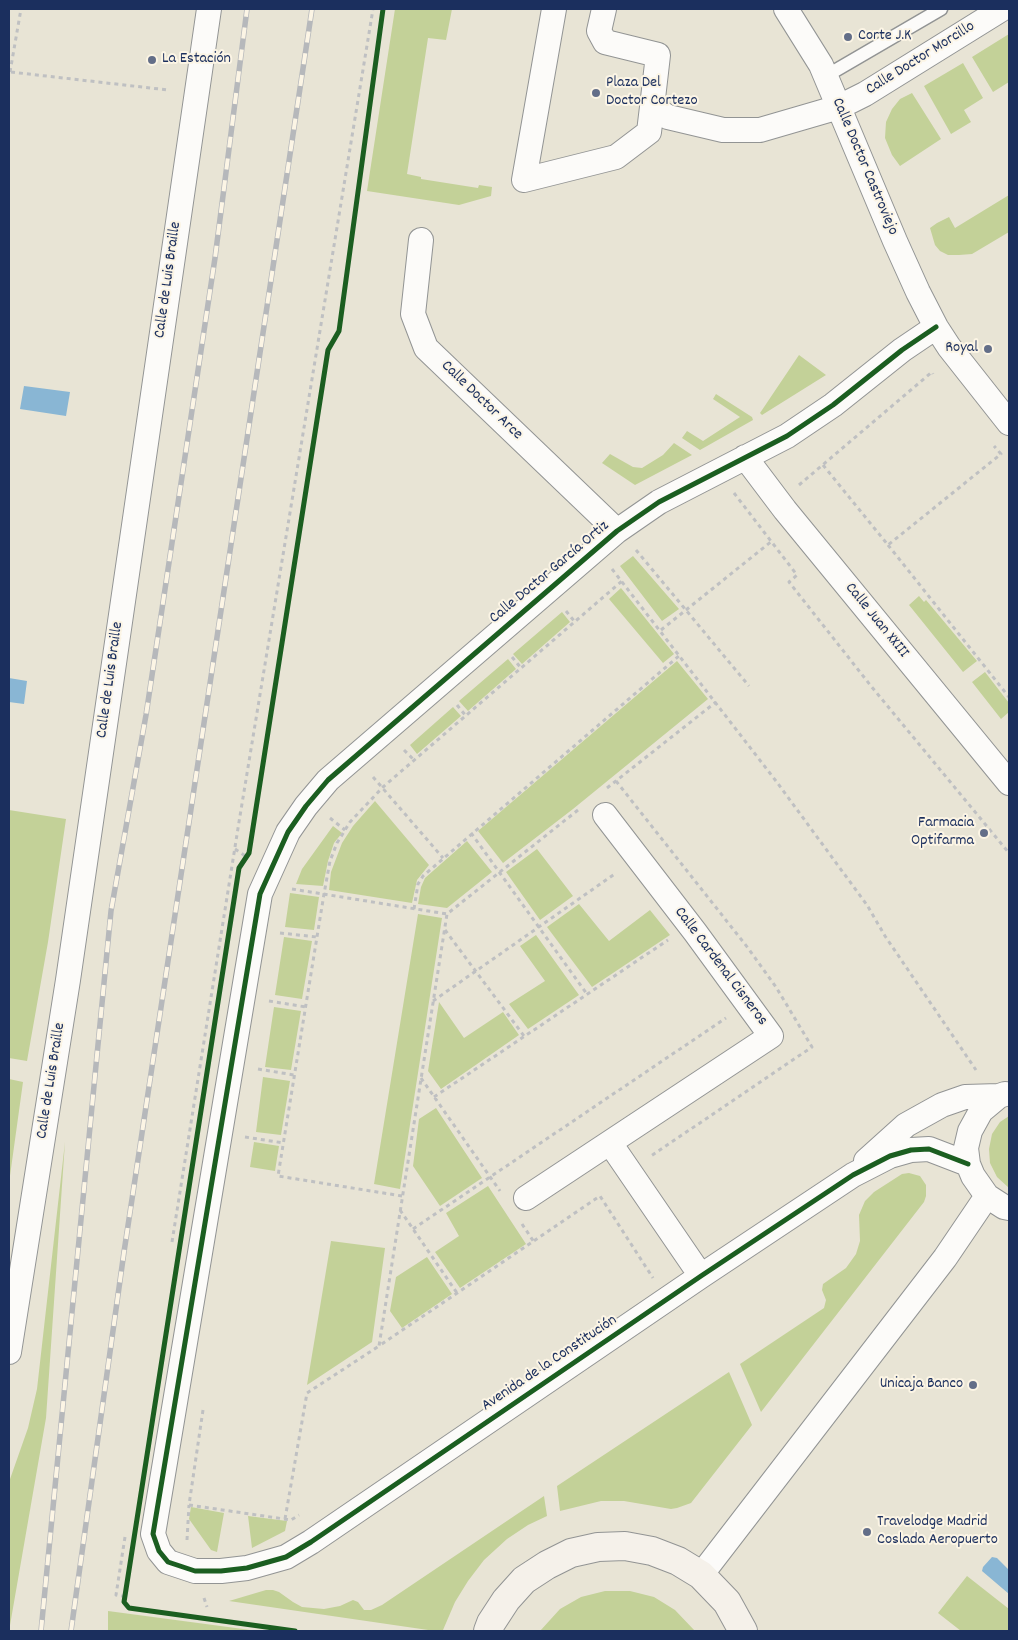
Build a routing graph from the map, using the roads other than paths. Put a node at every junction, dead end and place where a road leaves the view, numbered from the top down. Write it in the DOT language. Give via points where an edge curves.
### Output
graph roads {
  1 [pos="209,9"];
  2 [pos="554,9"];
  3 [pos="604,9"];
  4 [pos="786,9"];
  5 [pos="941,9"];
  6 [pos="1002,9"];
  7 [pos="826,76"];
  8 [pos="652,107"];
  9 [pos="839,107"];
  10 [pos="422,240"];
  11 [pos="936,328"];
  12 [pos="1009,423"];
  13 [pos="745,457"];
  14 [pos="626,539"];
  15 [pos="1009,783"];
  16 [pos="605,814"];
  17 [pos="1004,1094"];
  18 [pos="610,1143"];
  19 [pos="968,1164"];
  20 [pos="853,1175"];
  21 [pos="987,1196"];
  22 [pos="522,1208"];
  23 [pos="1009,1208"];
  24 [pos="701,1276"];
  25 [pos="9,1352"];
  26 [pos="153,1534"];
  27 [pos="701,1576"];
  28 [pos="488,1631"];
  29 [pos="743,1631"];
  1 -- 25 [label="street, Calle de Luis Braille" via="69,970"];
  2 -- 8 [label="street" via="524,180 616,157 649,132"];
  3 -- 8 [label="street" via="599,31 605,42 658,55"];
  4 -- 7 [label="street, Calle Doctor Castroviejo"];
  5 -- 7 [label="lane"];
  6 -- 9 [label="street, Calle Doctor Morcillo"];
  7 -- 9 [label="street, Calle Doctor Castroviejo"];
  8 -- 9 [label="street, Calle Doctor Morcillo" via="668,117 722,130 760,130"];
  9 -- 11 [label="street, Calle Doctor Castroviejo" via="895,241"];
  10 -- 14 [label="street, Calle Doctor Arce" via="412,314 426,348"];
  11 -- 12 [label="street, Calle Doctor Castroviejo"];
  11 -- 13 [label="street, Calle Doctor García Ortiz" via="902,350 833,405 787,436"];
  13 -- 14 [label="street, Calle Doctor García Ortiz" via="659,502"];
  13 -- 15 [label="street, Calle Juan XXIII"];
  14 -- 26 [label="street, Calle Doctor García Ortiz" via="328,780 288,832 260,894"];
  16 -- 18 [label="street, Calle Cardenal Cisneros" via="771,1036"];
  17 -- 19 [label="street" via="981,1111 970,1131 966,1148"];
  17 -- 20 [label="street, Avenida de la Constitución" via="964,1097 942,1105 906,1125"];
  18 -- 22 [label="street, Calle Cardenal Cisneros"];
  18 -- 24 [label="street"];
  19 -- 20 [label="street, Avenida de la Constitución" via="929,1149 910,1150 890,1156"];
  19 -- 21 [label="street"];
  20 -- 24 [label="street, Avenida de la Constitución"];
  21 -- 23 [label="street"];
  21 -- 27 [label="street" via="945,1258"];
  24 -- 26 [label="street, Avenida de la Constitución" via="286,1557 247,1568 195,1571 168,1562 159,1551"];
  27 -- 28 [label="street" via="678,1561 652,1551 625,1546 598,1547 572,1553 524,1580 506,1600"];
  27 -- 29 [label="street" via="727,1602"];
}
